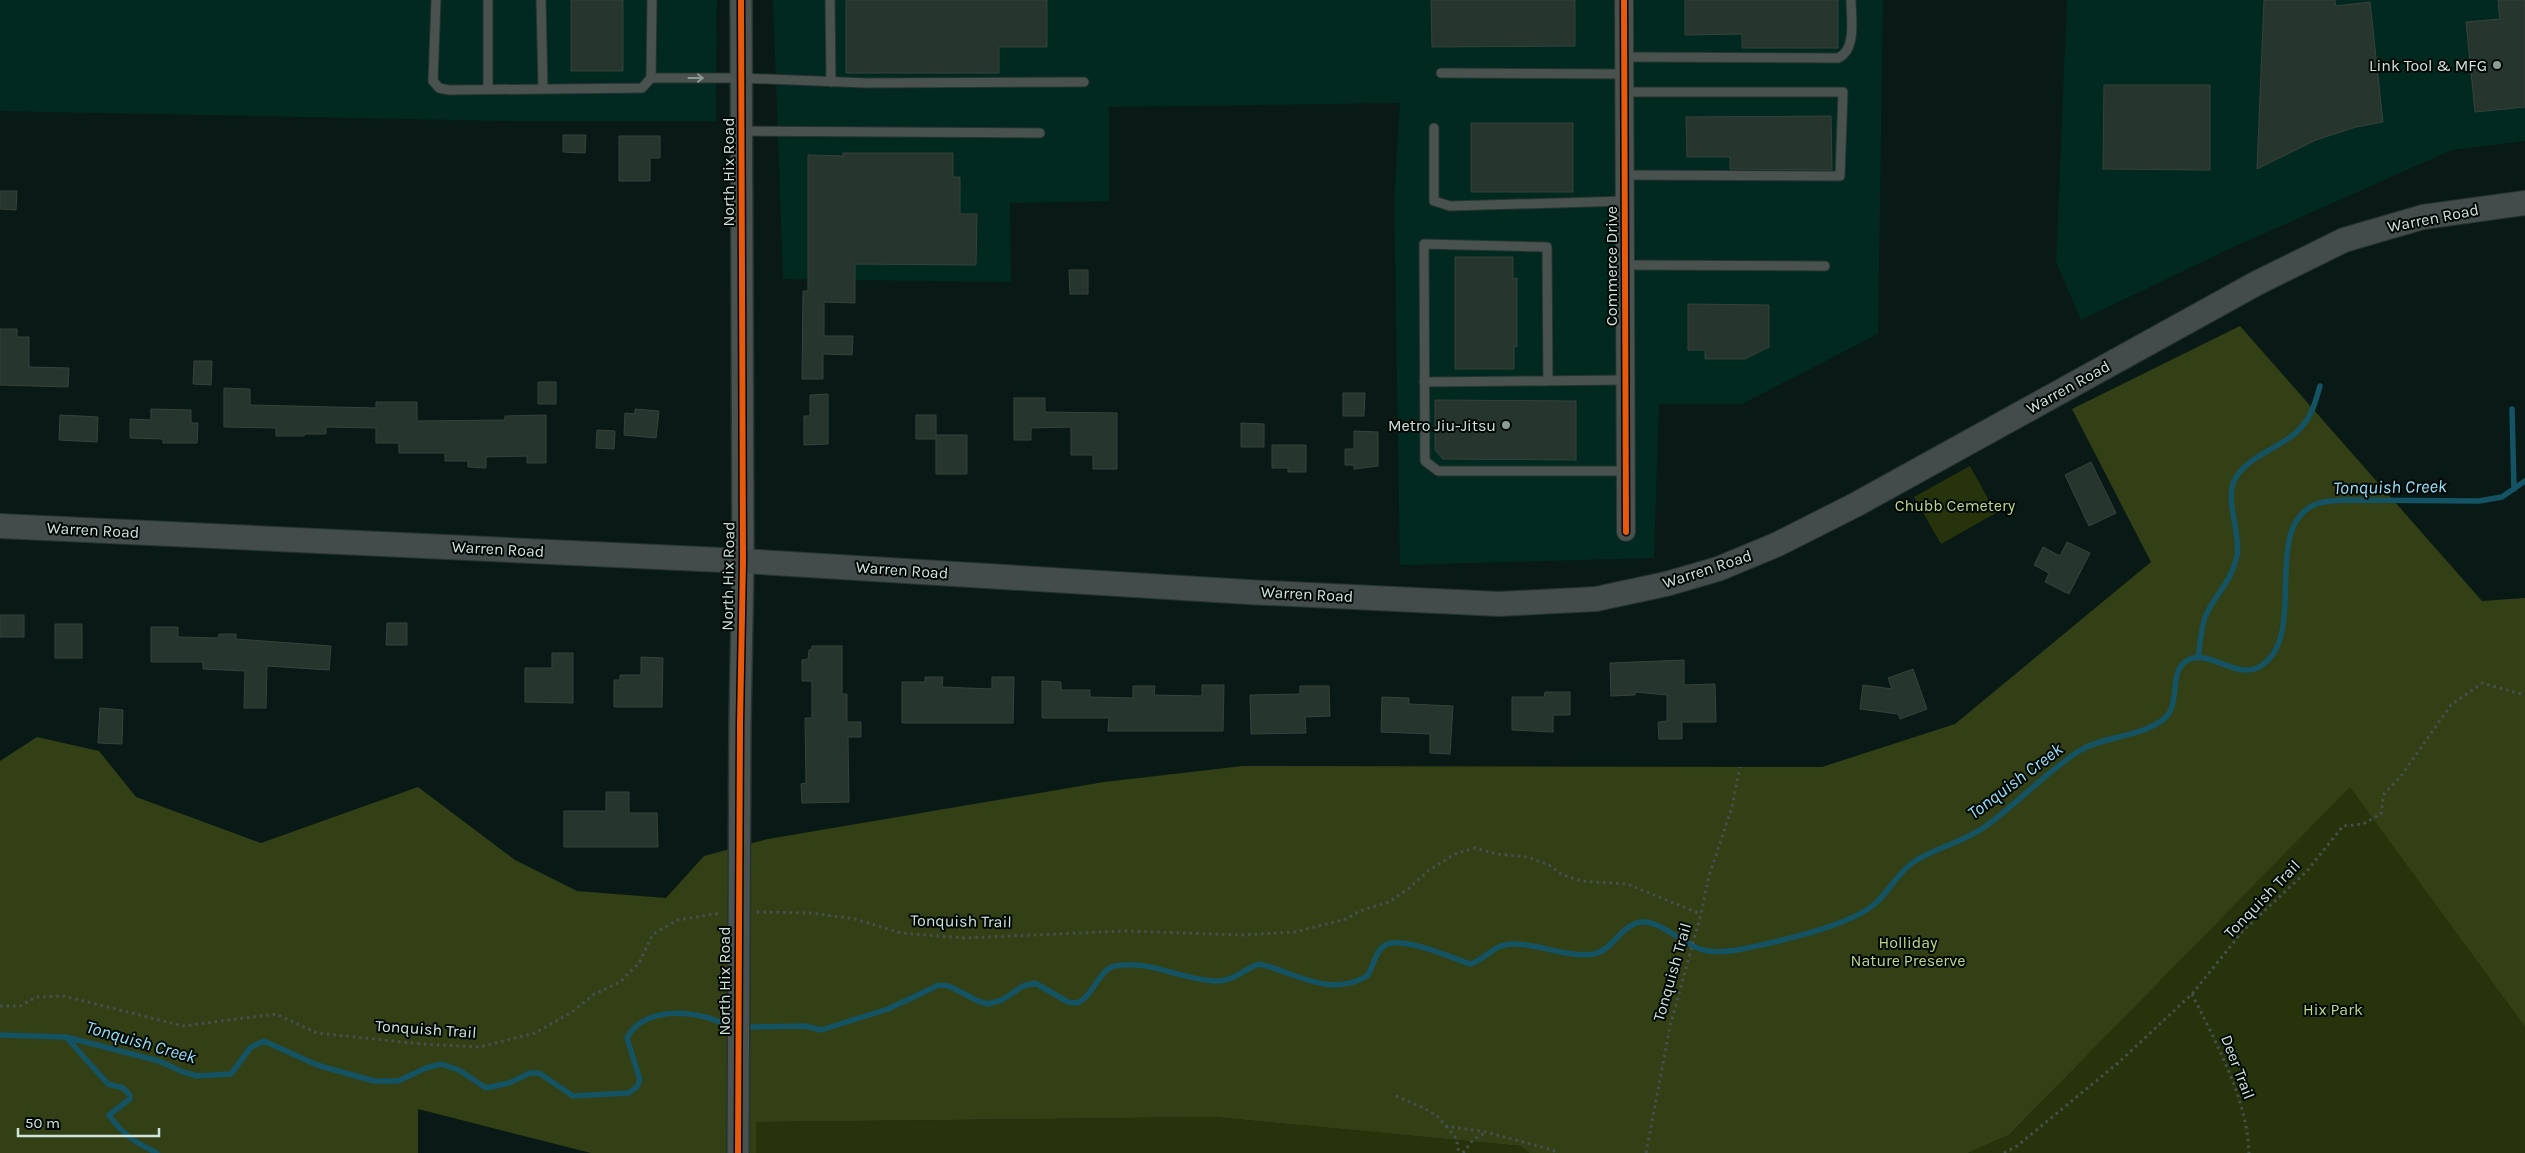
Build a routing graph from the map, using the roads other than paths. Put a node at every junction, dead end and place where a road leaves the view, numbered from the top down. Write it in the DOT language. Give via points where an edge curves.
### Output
graph roads {
  1 [pos="436,0"];
  2 [pos="488,0"];
  3 [pos="541,0"];
  4 [pos="652,0"];
  5 [pos="741,0"];
  6 [pos="830,0"];
  7 [pos="1624,0"];
  8 [pos="1850,0"];
  9 [pos="1625,57"];
  10 [pos="1441,73"];
  11 [pos="650,78"];
  12 [pos="742,78"];
  13 [pos="831,82"];
  14 [pos="1084,82"];
  15 [pos="1625,83"];
  16 [pos="488,89"];
  17 [pos="543,89"];
  18 [pos="1434,128"];
  19 [pos="741,131"];
  20 [pos="1040,133"];
  21 [pos="1625,176"];
  22 [pos="1625,201"];
  23 [pos="2525,204"];
  24 [pos="1625,264"];
  25 [pos="1825,266"];
  26 [pos="1626,380"];
  27 [pos="1548,381"];
  28 [pos="1424,382"];
  29 [pos="1626,471"];
  30 [pos="0,526"];
  31 [pos="1626,532"];
  32 [pos="743,560"];
  33 [pos="738,1153"];
  1 -- 16 [label="lane" via="435,84 444,90"];
  2 -- 16 [label="lane"];
  3 -- 17 [label="lane"];
  4 -- 11 [label="lane"];
  5 -- 12 [label="street, North Hix Road"];
  6 -- 13 [label="lane"];
  7 -- 9 [label="street, Commerce Drive"];
  8 -- 9 [label="lane" via="1849,47 1845,55 1838,58"];
  9 -- 15 [label="street, Commerce Drive"];
  10 -- 15 [label="lane"];
  11 -- 12 [label="lane, one-way"];
  11 -- 17 [label="lane" via="645,86 636,88"];
  12 -- 13 [label="lane"];
  12 -- 19 [label="street, North Hix Road"];
  13 -- 14 [label="lane"];
  15 -- 21 [label="street, Commerce Drive"];
  15 -- 21 [label="lane" via="1843,92 1840,176"];
  16 -- 17 [label="lane"];
  18 -- 22 [label="lane" via="1434,201 1450,206"];
  19 -- 20 [label="lane"];
  19 -- 32 [label="street, North Hix Road"];
  21 -- 22 [label="street, Commerce Drive"];
  22 -- 24 [label="street, Commerce Drive"];
  23 -- 32 [label="main road, Warren Road" via="2423,217 2344,240 2257,282 1857,504 1778,544 1718,569 1596,599 1490,604"];
  24 -- 25 [label="lane"];
  24 -- 26 [label="street, Commerce Drive"];
  26 -- 27 [label="lane"];
  26 -- 29 [label="street, Commerce Drive"];
  27 -- 28 [label="lane"];
  27 -- 28 [label="lane" via="1548,247 1424,244"];
  28 -- 29 [label="lane" via="1425,461 1438,472"];
  29 -- 31 [label="street, Commerce Drive"];
  30 -- 32 [label="main road, Warren Road"];
  32 -- 33 [label="street, North Hix Road"];
}
